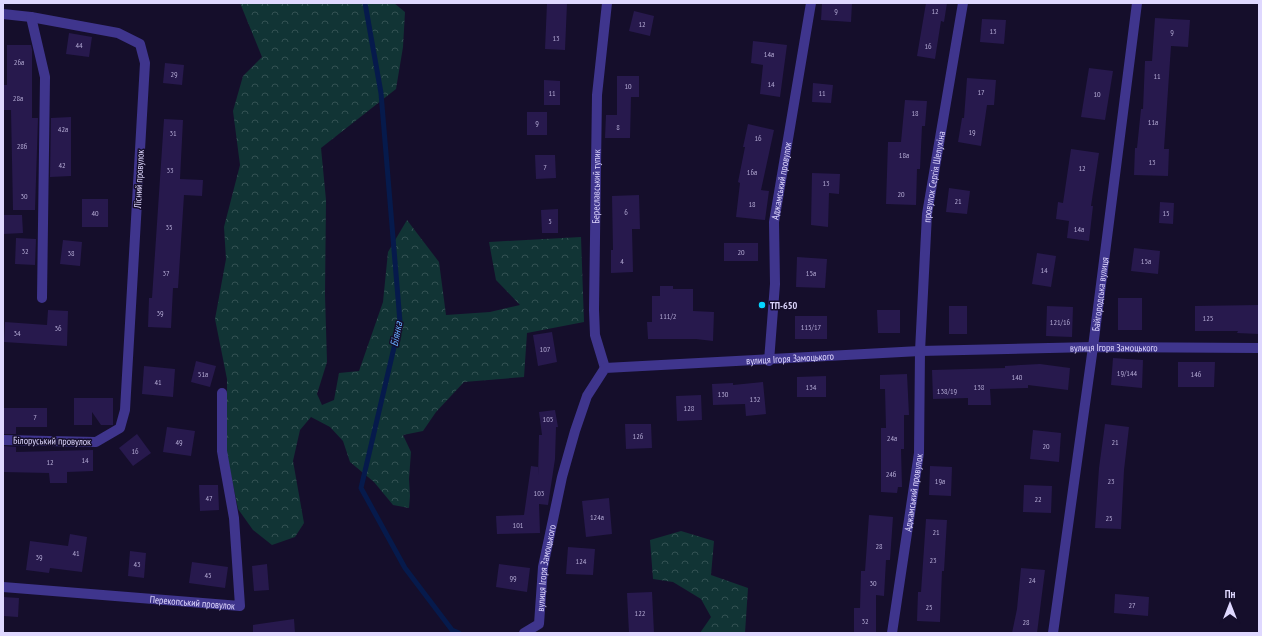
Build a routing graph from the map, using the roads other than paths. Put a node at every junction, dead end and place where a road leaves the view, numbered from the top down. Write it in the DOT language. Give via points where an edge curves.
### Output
graph roads {
  1 [pos="606,3"];
  2 [pos="811,3"];
  3 [pos="963,3"];
  4 [pos="1137,3"];
  5 [pos="3,14"];
  6 [pos="31,17"];
  7 [pos="42,298"];
  8 [pos="1093,347"];
  9 [pos="1259,348"];
  10 [pos="920,352"];
  11 [pos="769,360"];
  12 [pos="605,368"];
  13 [pos="222,393"];
  14 [pos="120,428"];
  15 [pos="3,440"];
  16 [pos="3,587"];
  17 [pos="524,633"];
  18 [pos="892,633"];
  19 [pos="1053,633"];
  1 -- 12 [label="street, Береславський тупик" via="597,95 594,310 595,334"];
  2 -- 11 [label="street, Аджамський провулок" via="774,222 776,284"];
  3 -- 10 [label="street, провулок Сергія Шелухіна" via="927,214"];
  4 -- 8 [label="street, Байгородська вулиця"];
  5 -- 6 [label="street, Лісний провулок"];
  6 -- 7 [label="street" via="45,77"];
  6 -- 14 [label="street, Лісний провулок" via="118,33 140,44 145,64 125,410"];
  8 -- 9 [label="street, вулиця Ігоря Замоцького"];
  8 -- 10 [label="street, вулиця Ігоря Замоцького"];
  8 -- 19 [label="street, Байгородська вулиця"];
  10 -- 11 [label="street, вулиця Ігоря Замоцького"];
  10 -- 18 [label="street, Аджамський провулок" via="919,453"];
  11 -- 12 [label="street, вулиця Ігоря Замоцького"];
  12 -- 17 [label="street, вулиця Ігоря Замоцького" via="587,396 562,477 543,567 539,624"];
  13 -- 16 [label="street, Перекопський провулок" via="222,451 234,518 240,606"];
  14 -- 15 [label="street, Білоруський провулок" via="96,442"];
}
